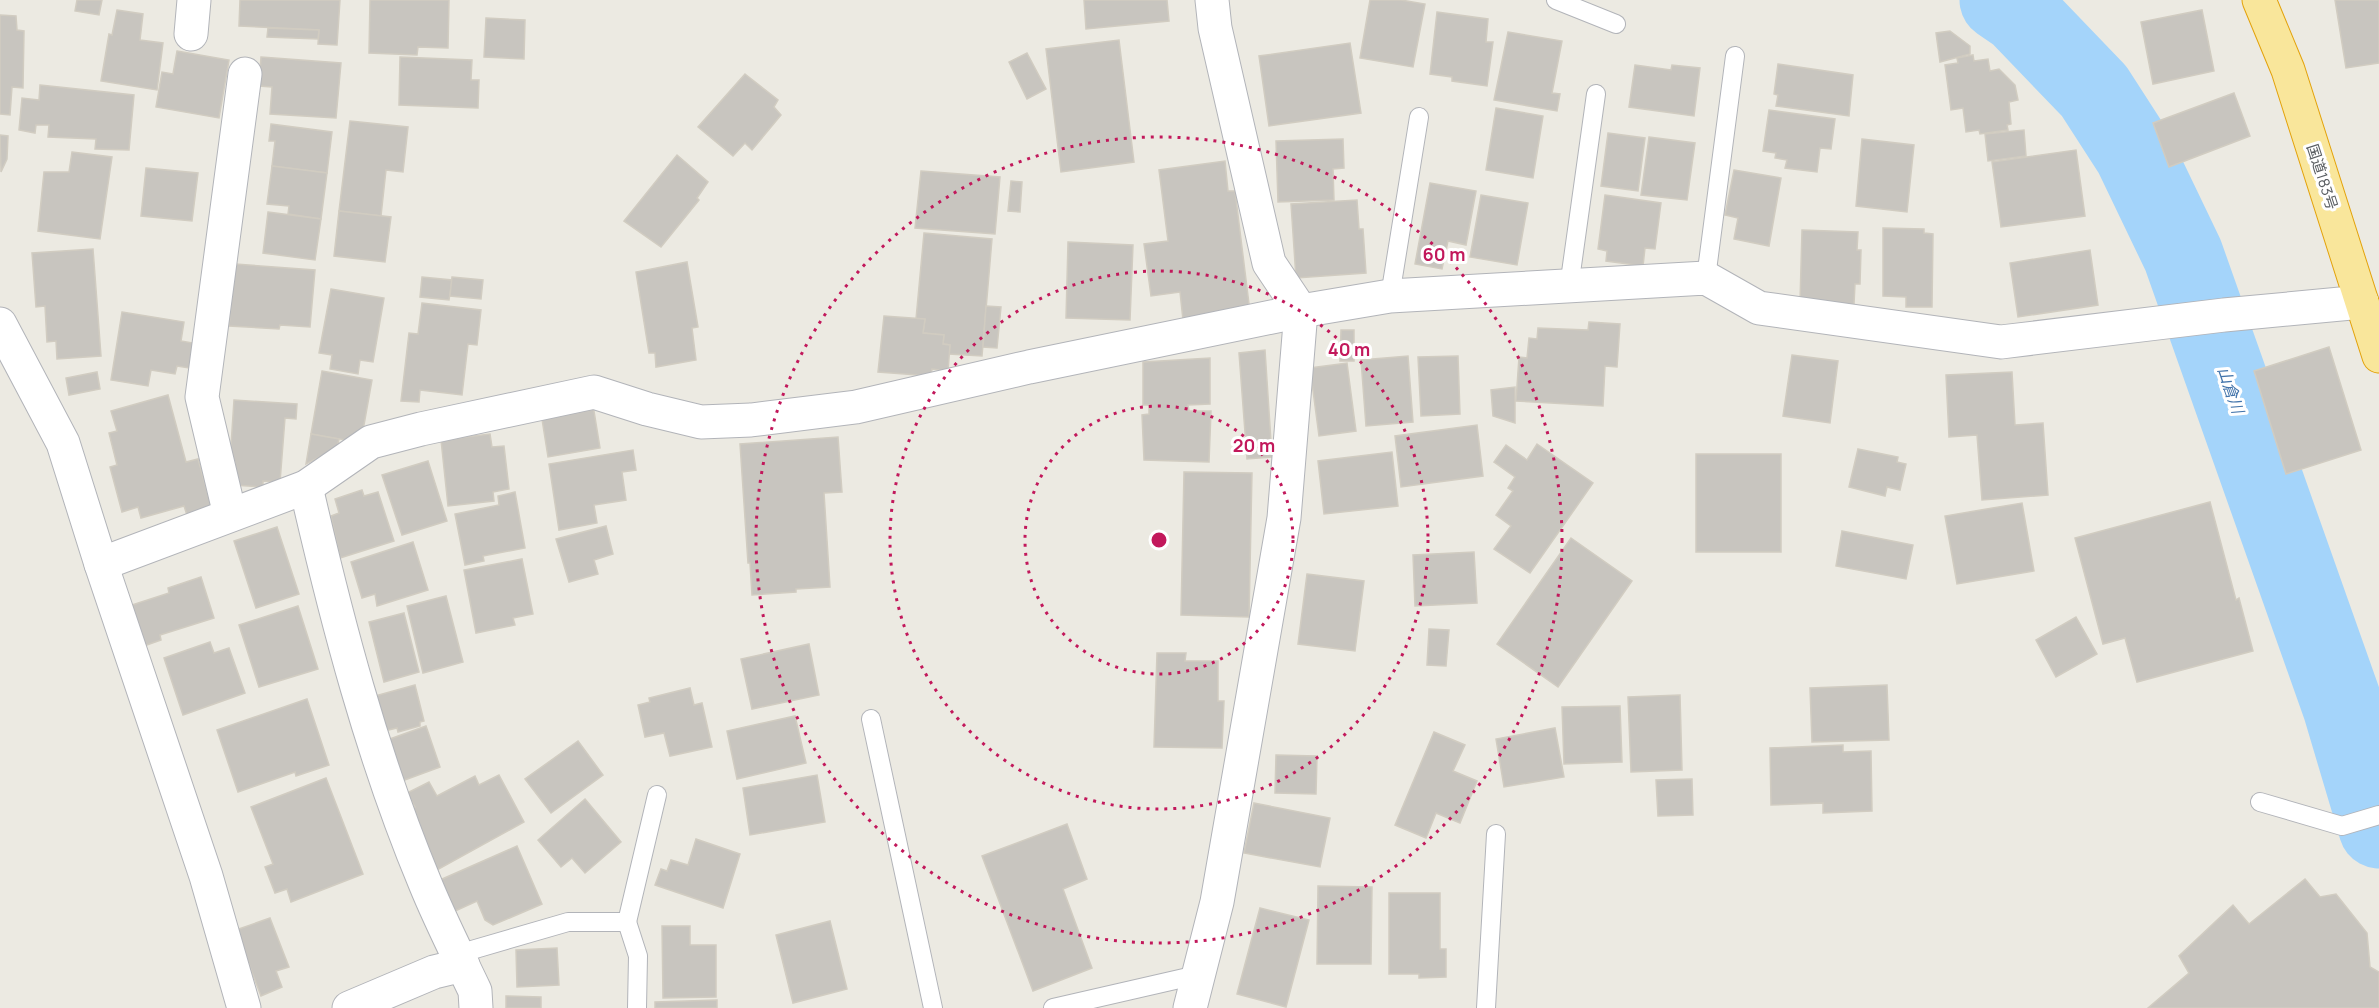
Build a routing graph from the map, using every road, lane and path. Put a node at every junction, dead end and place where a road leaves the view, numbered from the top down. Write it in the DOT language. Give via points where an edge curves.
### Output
graph roads {
  1 [pos="194,0"];
  2 [pos="1212,0"];
  3 [pos="1556,0"];
  4 [pos="2259,0"];
  5 [pos="1616,24"];
  6 [pos="191,34"];
  7 [pos="1735,56"];
  8 [pos="245,74"];
  9 [pos="1596,94"];
  10 [pos="1419,117"];
  11 [pos="1706,278"];
  12 [pos="1569,287"];
  13 [pos="1390,296"];
  14 [pos="2362,302"];
  15 [pos="1301,311"];
  16 [pos="0,324"];
  17 [pos="2379,356"];
  18 [pos="306,487"];
  19 [pos="230,515"];
  20 [pos="100,564"];
  21 [pos="871,719"];
  22 [pos="657,795"];
  23 [pos="2260,802"];
  24 [pos="2379,815"];
  25 [pos="1496,834"];
  26 [pos="627,922"];
  27 [pos="461,960"];
  28 [pos="1197,975"];
  29 [pos="244,1008"];
  30 [pos="349,1008"];
  31 [pos="476,1008"];
  32 [pos="638,1008"];
  33 [pos="933,1008"];
  34 [pos="1053,1008"];
  35 [pos="1190,1008"];
  36 [pos="1486,1008"];
  1 -- 6 [label="street"];
  2 -- 15 [label="street" via="1269,263"];
  3 -- 5 [label="lane"];
  4 -- 14 [label="highway, 国道183号" via="2288,70"];
  7 -- 11 [label="lane"];
  8 -- 19 [label="street" via="202,398"];
  9 -- 12 [label="lane"];
  10 -- 13 [label="lane"];
  11 -- 12 [label="street"];
  11 -- 14 [label="street" via="1759,308 2001,342"];
  12 -- 13 [label="street"];
  13 -- 15 [label="street"];
  14 -- 17 [label="highway, 国道183号"];
  15 -- 18 [label="street" via="856,407 751,420 701,422 594,392 371,442"];
  15 -- 28 [label="street" via="1284,518 1217,902"];
  16 -- 20 [label="street" via="63,443"];
  18 -- 19 [label="street"];
  18 -- 27 [label="street" via="347,655 379,759 425,884"];
  19 -- 20 [label="street"];
  20 -- 29 [label="street" via="206,876"];
  21 -- 33 [label="lane"];
  22 -- 26 [label="lane"];
  23 -- 24 [label="lane" via="2342,826"];
  25 -- 36 [label="lane"];
  26 -- 27 [label="lane" via="568,922"];
  26 -- 32 [label="lane" via="638,956"];
  27 -- 30 [label="street"];
  27 -- 31 [label="street" via="475,991"];
  28 -- 34 [label="lane"];
  28 -- 35 [label="street"];
}
